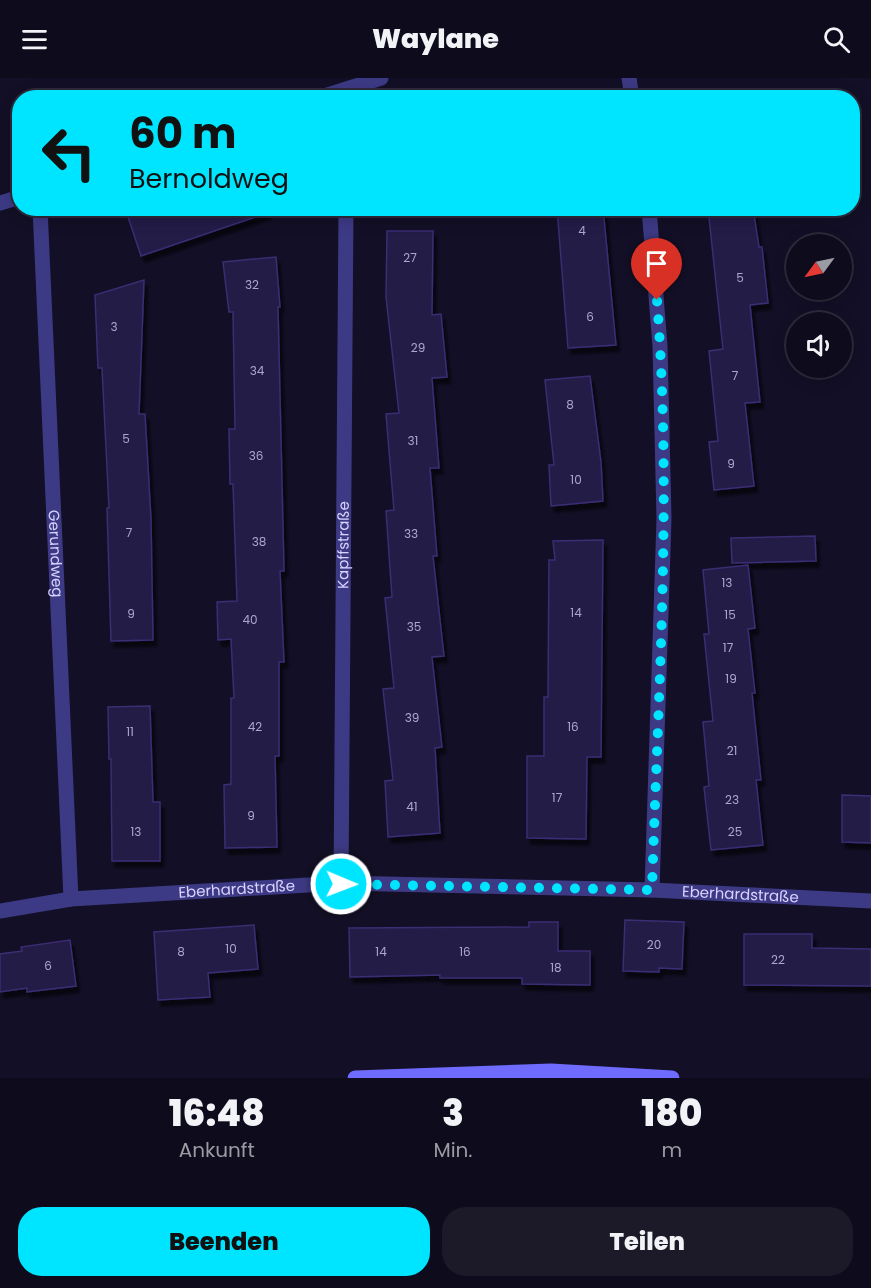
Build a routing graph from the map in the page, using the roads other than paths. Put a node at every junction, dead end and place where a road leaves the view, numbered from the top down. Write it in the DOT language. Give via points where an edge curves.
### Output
graph roads {
  1 [pos="381,78"];
  2 [pos="347,88"];
  3 [pos="40,216"];
  4 [pos="346,216"];
  5 [pos="650,216"];
  6 [pos="341,884"];
  7 [pos="652,890"];
  8 [pos="71,899"];
  9 [pos="871,901"];
  10 [pos="0,911"];
  11 [pos="355,1078"];
  12 [pos="672,1078"];
  1 -- 2 [label="street"];
  3 -- 8 [label="street, Gerundweg"];
  4 -- 6 [label="street, Kapffstraße"];
  5 -- 7 [label="street" via="660,346 664,519"];
  6 -- 7 [label="street, Eberhardstraße"];
  6 -- 8 [label="street, Eberhardstraße"];
  7 -- 9 [label="street, Eberhardstraße"];
  8 -- 10 [label="street, Eberhardstraße"];
  11 -- 12 [label="street" via="551,1071"];
}
